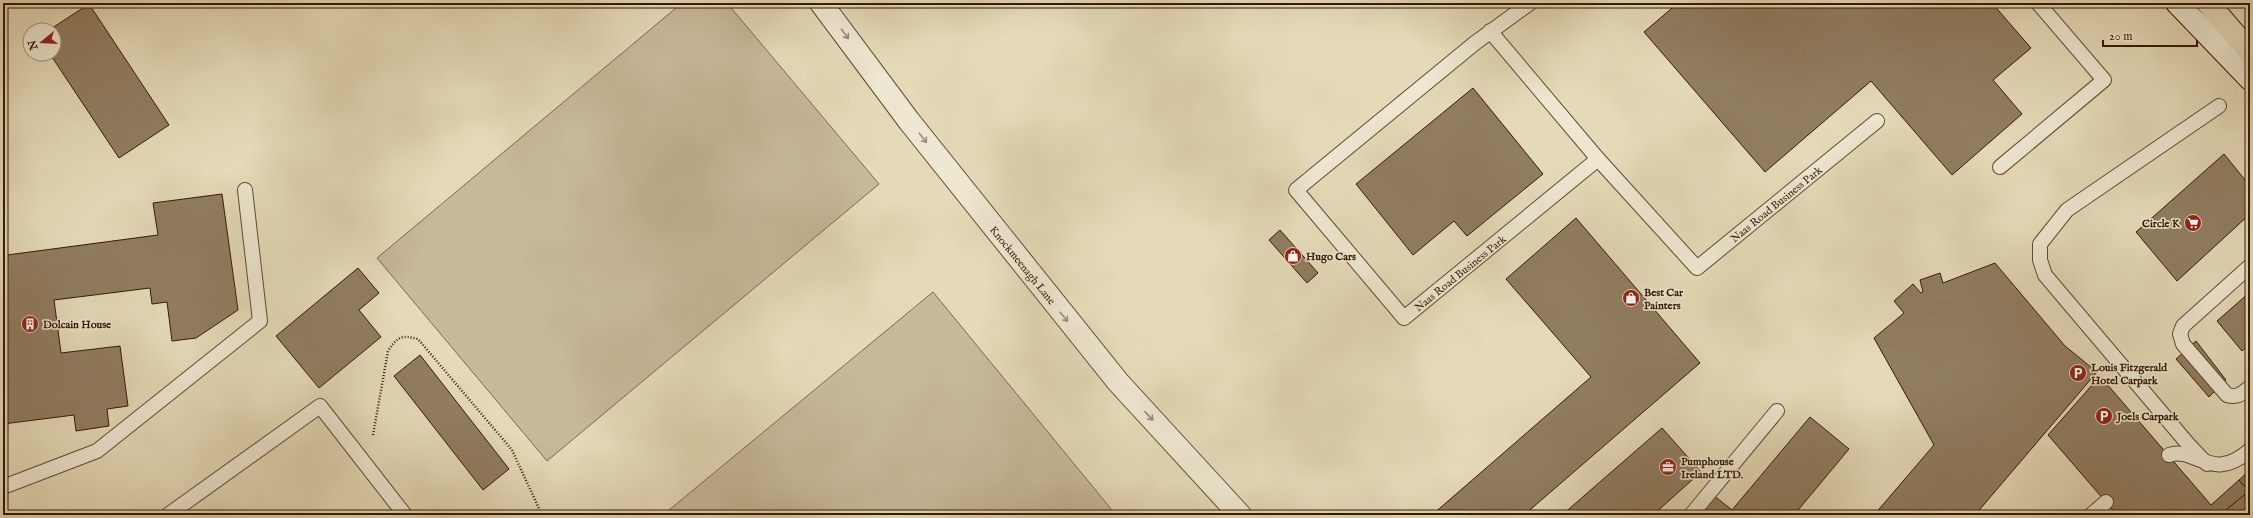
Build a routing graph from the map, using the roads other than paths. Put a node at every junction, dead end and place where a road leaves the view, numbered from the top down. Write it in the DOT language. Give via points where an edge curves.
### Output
graph roads {
  1 [pos="821,3"];
  2 [pos="1530,3"];
  3 [pos="2038,3"];
  4 [pos="2177,3"];
  5 [pos="2208,3"];
  6 [pos="1490,31"];
  7 [pos="2250,52"];
  8 [pos="2250,79"];
  9 [pos="2219,106"];
  10 [pos="1877,121"];
  11 [pos="1598,159"];
  12 [pos="2000,167"];
  13 [pos="245,190"];
  14 [pos="2250,266"];
  15 [pos="2250,387"];
  16 [pos="1776,411"];
  17 [pos="2250,450"];
  18 [pos="2169,455"];
  19 [pos="2207,464"];
  20 [pos="3,487"];
  21 [pos="2106,502"];
  22 [pos="168,515"];
  23 [pos="405,515"];
  24 [pos="1240,515"];
  25 [pos="1691,515"];
  26 [pos="2091,515"];
  1 -- 24 [label="street, Knockmeenagh Lane, one-way" via="909,121 1118,382"];
  2 -- 6 [label="lane, Naas Road Business Park"];
  3 -- 12 [label="lane" via="2104,80"];
  4 -- 8 [label="street"];
  5 -- 7 [label="highway"];
  6 -- 11 [label="lane, Naas Road Business Park"];
  6 -- 11 [label="lane, Naas Road Business Park" via="1296,190 1404,318"];
  9 -- 19 [label="lane" via="2067,210 2040,244 2040,260 2045,275"];
  10 -- 11 [label="lane, Naas Road Business Park" via="1697,268"];
  13 -- 20 [label="lane" via="260,321 97,451"];
  14 -- 15 [label="lane" via="2183,326 2180,334 2183,344 2227,394 2234,397"];
  16 -- 25 [label="lane"];
  17 -- 19 [label="lane" via="2231,464"];
  18 -- 19 [label="lane" via="2180,454"];
  21 -- 26 [label="lane"];
  22 -- 23 [label="lane" via="320,406"];
}
